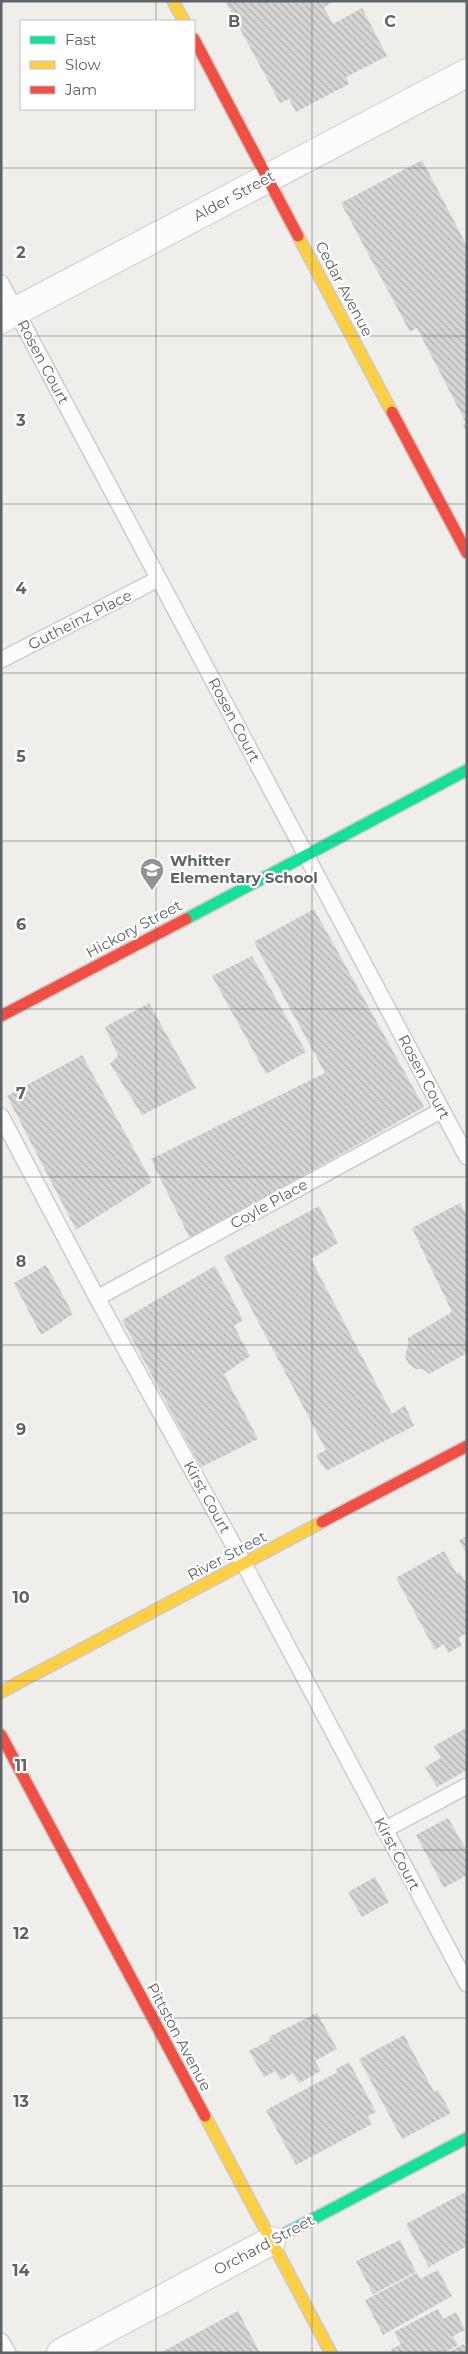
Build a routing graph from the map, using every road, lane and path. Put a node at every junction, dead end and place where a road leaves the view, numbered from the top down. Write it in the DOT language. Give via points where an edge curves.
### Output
graph roads {
  1 [pos="173,1"];
  2 [pos="183,20"];
  3 [pos="195,41"];
  4 [pos="467,73"];
  5 [pos="268,178"];
  6 [pos="1,283"];
  7 [pos="9,315"];
  8 [pos="467,553"];
  9 [pos="158,579"];
  10 [pos="1,660"];
  11 [pos="467,770"];
  12 [pos="306,855"];
  13 [pos="1,1016"];
  14 [pos="442,1110"];
  15 [pos="1,1116"];
  16 [pos="467,1157"];
  17 [pos="97,1298"];
  18 [pos="467,1446"];
  19 [pos="244,1564"];
  20 [pos="1,1692"];
  21 [pos="1,1735"];
  22 [pos="467,1786"];
  23 [pos="384,1830"];
  24 [pos="467,1984"];
  25 [pos="467,2138"];
  26 [pos="271,2241"];
  27 [pos="1,2341"];
  28 [pos="8,2353"];
  29 [pos="61,2353"];
  30 [pos="331,2353"];
  1 -- 2 [label="main road"];
  3 -- 5 [label="main road, Cedar Avenue"];
  4 -- 5 [label="street, Alder Street"];
  5 -- 7 [label="street, Alder Street"];
  5 -- 8 [label="main road, Cedar Avenue"];
  6 -- 7 [label="lane, Rosen Court"];
  7 -- 9 [label="lane, Rosen Court"];
  9 -- 10 [label="lane, Gutheinz Place"];
  9 -- 12 [label="lane, Rosen Court"];
  11 -- 12 [label="main road, Hickory Street"];
  12 -- 13 [label="main road, Hickory Street"];
  12 -- 14 [label="lane, Rosen Court"];
  14 -- 16 [label="lane, Rosen Court"];
  14 -- 17 [label="lane, Coyle Place"];
  15 -- 17 [label="lane, Kirst Court"];
  17 -- 19 [label="lane, Kirst Court"];
  18 -- 19 [label="main road, River Street"];
  19 -- 20 [label="main road, River Street"];
  19 -- 23 [label="lane, Kirst Court"];
  21 -- 26 [label="main road, Pittston Avenue"];
  22 -- 23 [label="lane"];
  23 -- 24 [label="lane, Kirst Court"];
  25 -- 26 [label="main road, Orchard Street"];
  26 -- 29 [label="street, Orchard Street"];
  26 -- 30 [label="main road, Pittston Avenue"];
  27 -- 28 [label="lane"];
}
